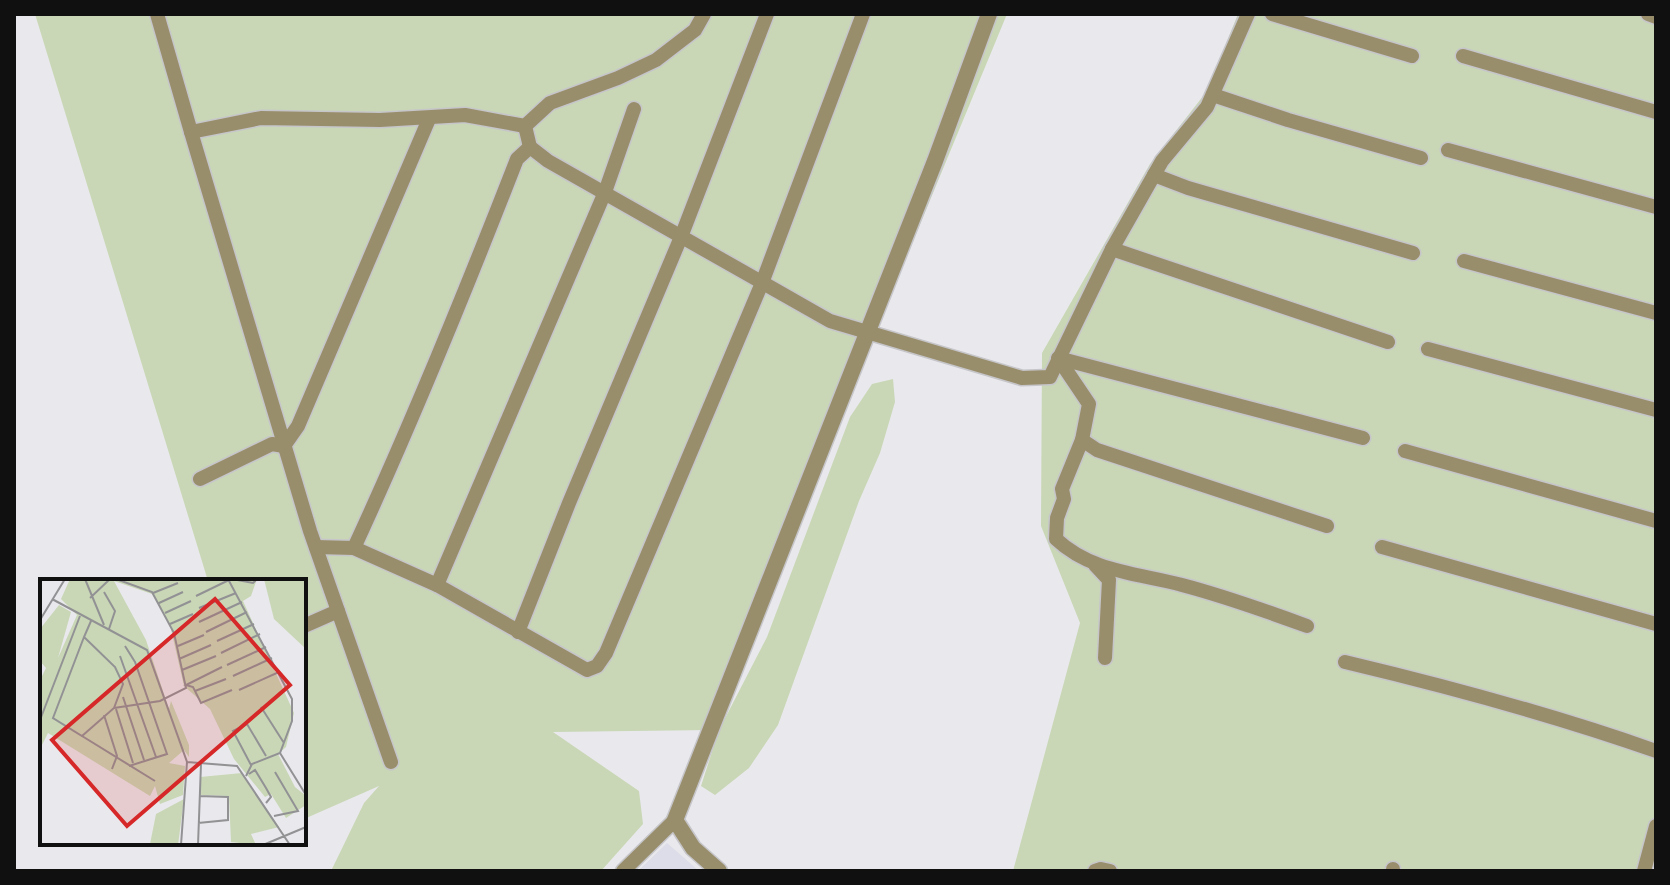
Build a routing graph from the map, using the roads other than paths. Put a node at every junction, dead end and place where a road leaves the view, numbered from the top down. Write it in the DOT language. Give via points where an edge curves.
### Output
graph roads {
  1 [pos="157,14"];
  2 [pos="704,14"];
  3 [pos="767,14"];
  4 [pos="863,14"];
  5 [pos="989,14"];
  6 [pos="1248,14"];
  7 [pos="1272,14"];
  8 [pos="1648,14"];
  9 [pos="1656,17"];
  10 [pos="1412,56"];
  11 [pos="1463,56"];
  12 [pos="1213,95"];
  13 [pos="634,109"];
  14 [pos="1656,112"];
  15 [pos="429,119"];
  16 [pos="525,126"];
  17 [pos="191,132"];
  18 [pos="530,147"];
  19 [pos="1448,150"];
  20 [pos="1421,158"];
  21 [pos="1154,175"];
  22 [pos="605,192"];
  23 [pos="1656,207"];
  24 [pos="681,237"];
  25 [pos="1112,249"];
  26 [pos="1413,253"];
  27 [pos="1464,261"];
  28 [pos="762,283"];
  29 [pos="1656,313"];
  30 [pos="868,331"];
  31 [pos="1388,342"];
  32 [pos="1428,349"];
  33 [pos="1058,358"];
  34 [pos="1656,410"];
  35 [pos="1363,438"];
  36 [pos="1082,440"];
  37 [pos="284,446"];
  38 [pos="1405,451"];
  39 [pos="200,479"];
  40 [pos="1656,521"];
  41 [pos="1327,526"];
  42 [pos="316,547"];
  43 [pos="1382,547"];
  44 [pos="354,548"];
  45 [pos="1095,565"];
  46 [pos="437,585"];
  47 [pos="338,611"];
  48 [pos="1656,624"];
  49 [pos="306,625"];
  50 [pos="1307,626"];
  51 [pos="518,632"];
  52 [pos="1105,658"];
  53 [pos="1345,662"];
  54 [pos="1656,751"];
  55 [pos="391,762"];
  56 [pos="675,820"];
  57 [pos="1656,826"];
  58 [pos="623,871"];
  59 [pos="719,871"];
  60 [pos="1095,871"];
  61 [pos="1110,871"];
  62 [pos="1644,871"];
  1 -- 17 [label="street"];
  2 -- 16 [label="street" via="695,30 656,60 550,103"];
  3 -- 24 [label="street"];
  4 -- 28 [label="street"];
  5 -- 30 [label="street"];
  6 -- 12 [label="street"];
  7 -- 10 [label="street"];
  8 -- 9 [label="street"];
  11 -- 14 [label="street"];
  12 -- 20 [label="street"];
  12 -- 21 [label="street"];
  13 -- 22 [label="street"];
  15 -- 16 [label="street" via="465,115"];
  15 -- 17 [label="street" via="261,118"];
  15 -- 37 [label="street" via="298,426"];
  16 -- 18 [label="street"];
  17 -- 37 [label="street"];
  18 -- 22 [label="street"];
  18 -- 44 [label="street" via="517,159"];
  19 -- 23 [label="street"];
  21 -- 25 [label="street"];
  21 -- 26 [label="street"];
  22 -- 24 [label="street"];
  22 -- 46 [label="street"];
  24 -- 28 [label="street"];
  24 -- 51 [label="street"];
  25 -- 31 [label="street"];
  25 -- 33 [label="street"];
  27 -- 29 [label="street"];
  28 -- 30 [label="street" via="830,321"];
  28 -- 51 [label="street" via="597,666 587,670"];
  30 -- 33 [label="street" via="1022,378 1050,377"];
  30 -- 56 [label="street"];
  32 -- 34 [label="street"];
  33 -- 35 [label="street"];
  33 -- 36 [label="street" via="1089,404"];
  36 -- 41 [label="street" via="1097,450"];
  36 -- 45 [label="street" via="1062,489 1056,539"];
  37 -- 39 [label="street" via="272,444"];
  37 -- 42 [label="street"];
  38 -- 40 [label="street"];
  42 -- 44 [label="street"];
  42 -- 47 [label="street"];
  43 -- 48 [label="street"];
  44 -- 46 [label="street"];
  45 -- 50 [label="street" via="1183,585"];
  45 -- 52 [label="street" via="1109,580"];
  46 -- 51 [label="street"];
  47 -- 49 [label="street"];
  47 -- 55 [label="street"];
  53 -- 54 [label="street" via="1583,725"];
  56 -- 58 [label="street"];
  56 -- 59 [label="street" via="693,848"];
  57 -- 62 [label="street"];
  60 -- 61 [label="street"];
}
